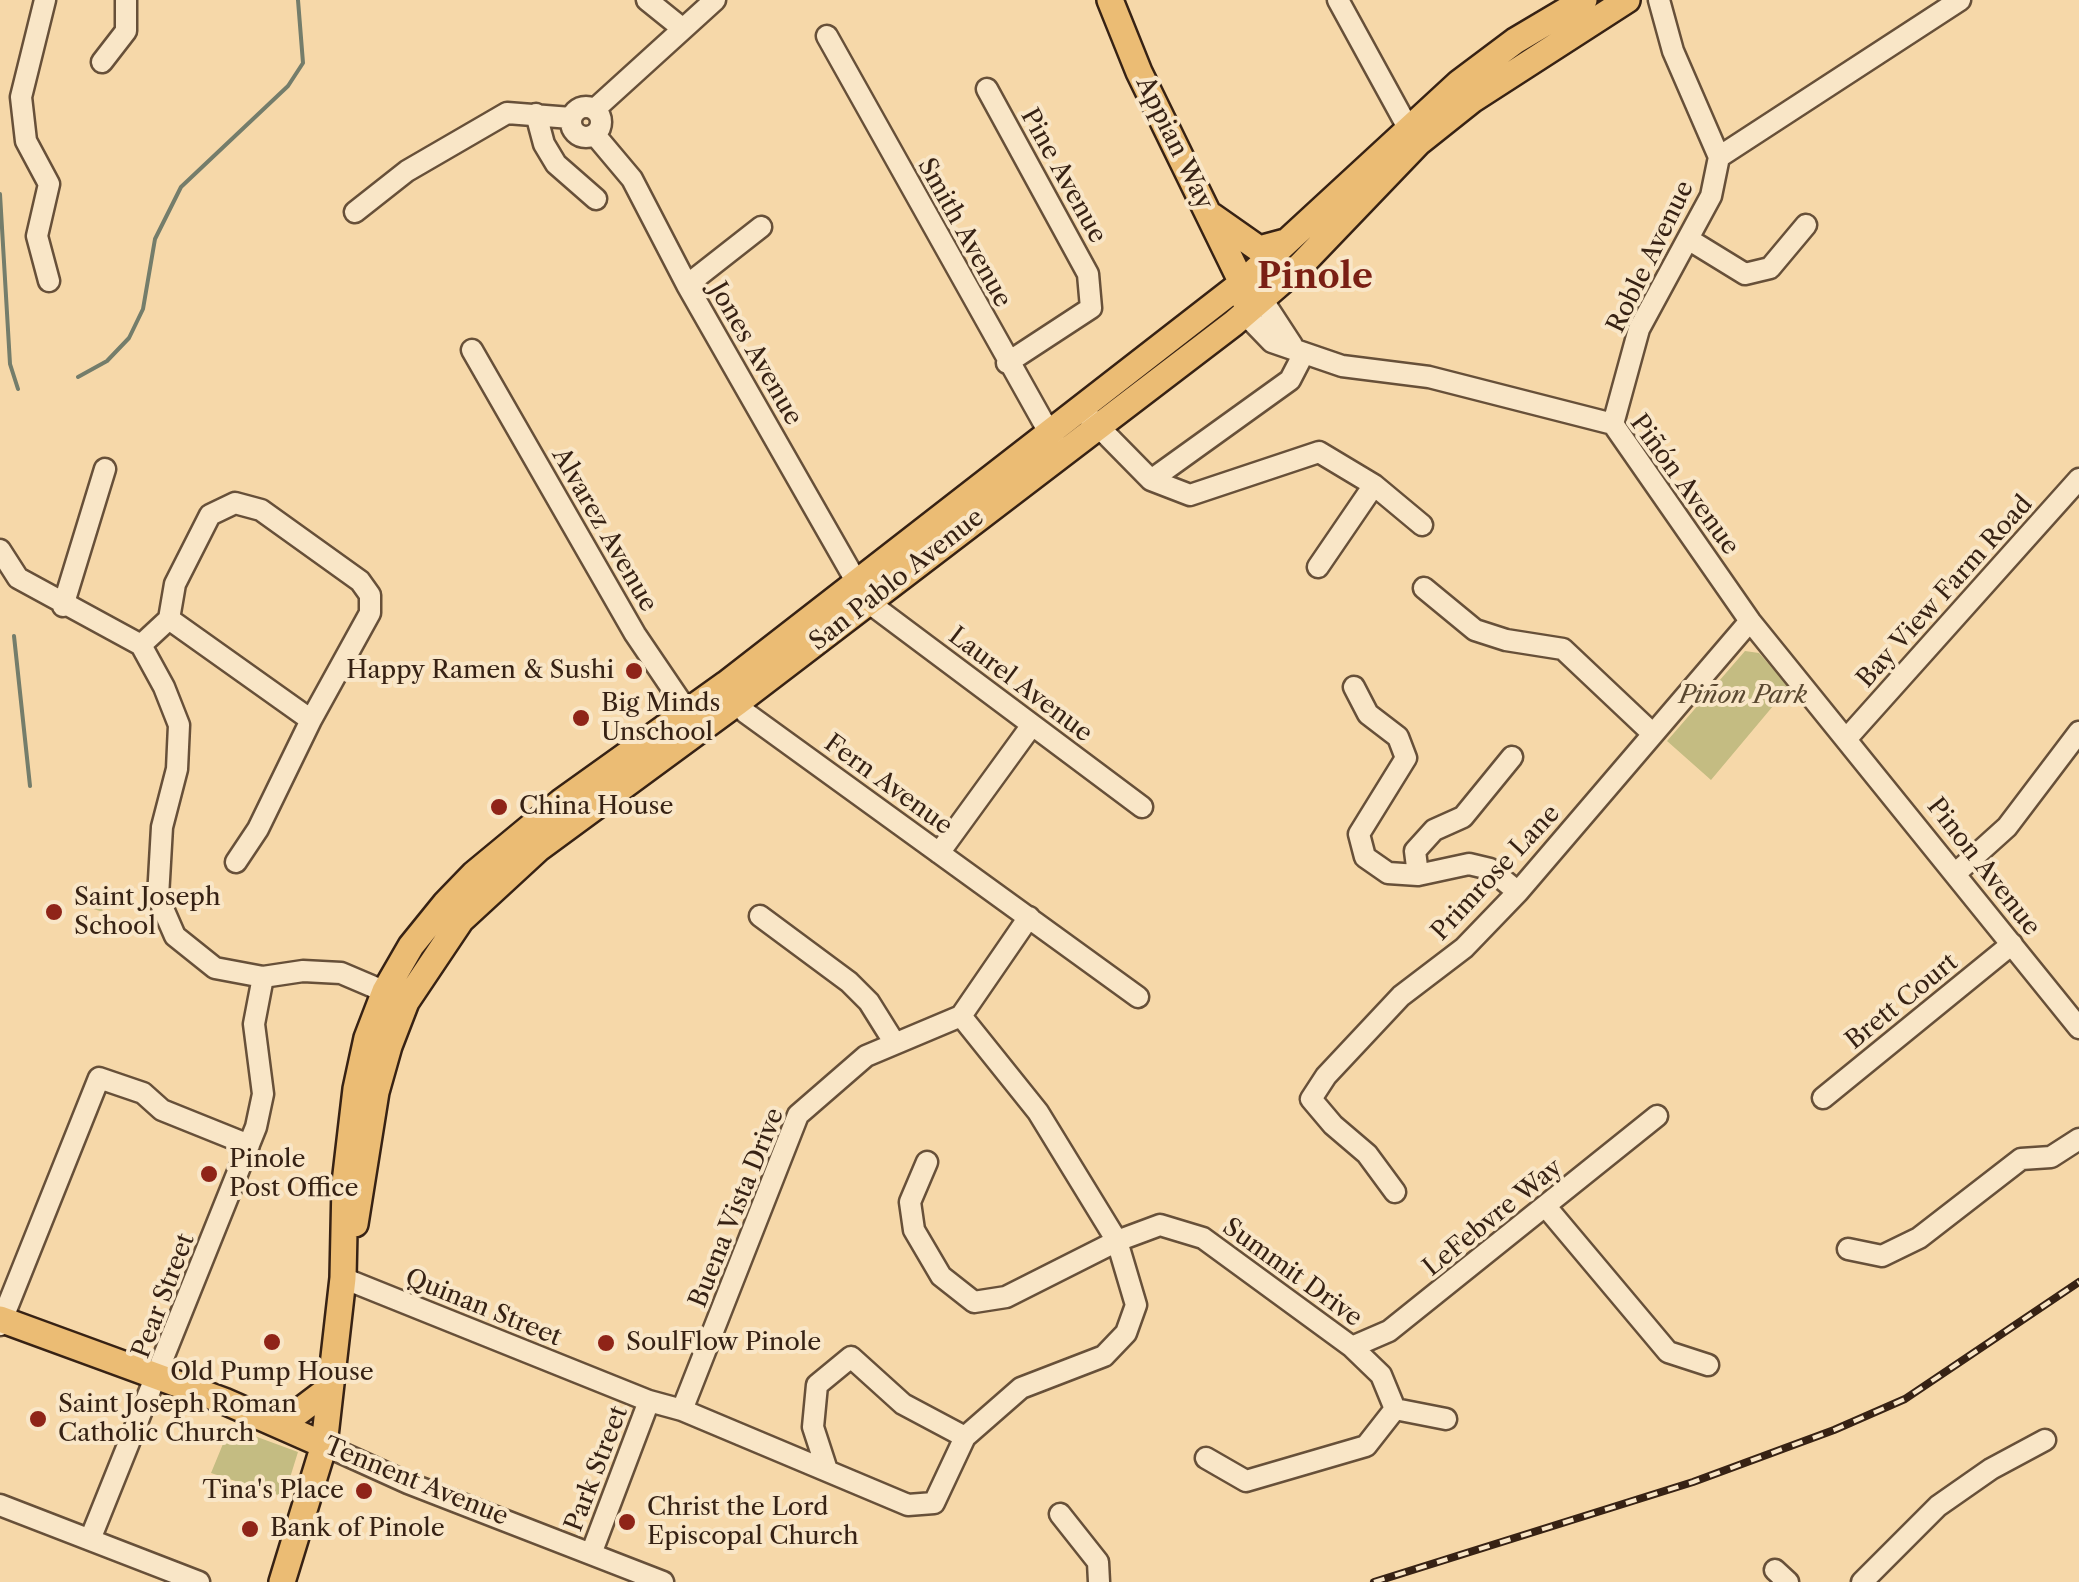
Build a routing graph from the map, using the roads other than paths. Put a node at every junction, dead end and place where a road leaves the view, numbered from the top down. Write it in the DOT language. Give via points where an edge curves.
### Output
graph roads {
  1 [pos="46,0"];
  2 [pos="125,0"];
  3 [pos="647,0"];
  4 [pos="715,0"];
  5 [pos="1110,0"];
  6 [pos="1338,0"];
  7 [pos="1627,0"];
  8 [pos="1659,0"];
  9 [pos="1960,0"];
  10 [pos="1569,12"];
  11 [pos="683,29"];
  12 [pos="827,36"];
  13 [pos="102,62"];
  14 [pos="987,89"];
  15 [pos="595,109"];
  16 [pos="536,114"];
  17 [pos="570,118"];
  18 [pos="1407,126"];
  19 [pos="595,134"];
  20 [pos="1719,157"];
  21 [pos="596,199"];
  22 [pos="356,212"];
  23 [pos="1208,212"];
  24 [pos="1806,225"];
  25 [pos="761,227"];
  26 [pos="1294,238"];
  27 [pos="1688,238"];
  28 [pos="49,280"];
  29 [pos="687,285"];
  30 [pos="1250,299"];
  31 [pos="472,350"];
  32 [pos="1298,350"];
  33 [pos="1007,363"];
  34 [pos="1090,418"];
  35 [pos="1613,424"];
  36 [pos="1055,444"];
  37 [pos="106,469"];
  38 [pos="2079,479"];
  39 [pos="1151,480"];
  40 [pos="1374,485"];
  41 [pos="1422,525"];
  42 [pos="0,550"];
  43 [pos="1318,568"];
  44 [pos="1424,588"];
  45 [pos="863,592"];
  46 [pos="63,606"];
  47 [pos="169,619"];
  48 [pos="1750,621"];
  49 [pos="140,645"];
  50 [pos="1354,687"];
  51 [pos="732,693"];
  52 [pos="311,720"];
  53 [pos="694,721"];
  54 [pos="1032,726"];
  55 [pos="2079,732"];
  56 [pos="1654,734"];
  57 [pos="1848,737"];
  58 [pos="1512,757"];
  59 [pos="1142,807"];
  60 [pos="940,854"];
  61 [pos="236,862"];
  62 [pos="1956,873"];
  63 [pos="1418,875"];
  64 [pos="1518,892"];
  65 [pos="760,916"];
  66 [pos="1029,917"];
  67 [pos="2012,944"];
  68 [pos="263,977"];
  69 [pos="395,996"];
  70 [pos="1138,997"];
  71 [pos="961,1016"];
  72 [pos="2079,1028"];
  73 [pos="894,1042"];
  74 [pos="1824,1098"];
  75 [pos="1657,1116"];
  76 [pos="252,1136"];
  77 [pos="2079,1138"];
  78 [pos="927,1162"];
  79 [pos="1395,1192"];
  80 [pos="1547,1208"];
  81 [pos="1117,1241"];
  82 [pos="1848,1248"];
  83 [pos="343,1278"];
  84 [pos="1,1321"];
  85 [pos="1352,1347"];
  86 [pos="1708,1365"];
  87 [pos="158,1379"];
  88 [pos="330,1388"];
  89 [pos="649,1401"];
  90 [pos="1395,1409"];
  91 [pos="682,1410"];
  92 [pos="1446,1419"];
  93 [pos="276,1422"];
  94 [pos="965,1437"];
  95 [pos="2045,1440"];
  96 [pos="324,1445"];
  97 [pos="1206,1458"];
  98 [pos="827,1470"];
  99 [pos="0,1505"];
  100 [pos="1060,1514"];
  101 [pos="91,1537"];
  102 [pos="591,1554"];
  103 [pos="199,1582"];
  104 [pos="282,1582"];
  105 [pos="663,1582"];
  106 [pos="1098,1582"];
  107 [pos="1862,1582"];
  1 -- 28 [label="street" via="22,96 26,141 49,184 37,236"];
  2 -- 13 [label="street" via="126,31"];
  3 -- 11 [label="street"];
  4 -- 11 [label="street"];
  5 -- 23 [label="main road, Appian Way"];
  6 -- 18 [label="street"];
  7 -- 10 [label="main road, San Pablo Avenue"];
  8 -- 20 [label="street, Roble Avenue"];
  9 -- 20 [label="street"];
  10 -- 18 [label="main road, San Pablo Avenue" via="1515,41"];
  10 -- 30 [label="main road, San Pablo Avenue"];
  11 -- 15 [label="street"];
  12 -- 33 [label="street, Smith Avenue"];
  14 -- 33 [label="street, Pine Avenue" via="1088,274 1091,308"];
  15 -- 17 [label="street" via="580,107"];
  15 -- 19 [label="street" via="601,121"];
  16 -- 17 [label="street"];
  16 -- 21 [label="street" via="556,164"];
  16 -- 22 [label="street" via="507,113 407,171"];
  17 -- 19 [label="street" via="578,135"];
  18 -- 26 [label="main road, San Pablo Avenue"];
  19 -- 29 [label="street, Jones Avenue" via="632,180"];
  20 -- 27 [label="street, Roble Avenue" via="1712,196"];
  23 -- 26 [label="main road" via="1259,249"];
  23 -- 30 [label="main road, Appian Way"];
  24 -- 27 [label="street" via="1770,268 1745,274"];
  25 -- 29 [label="street"];
  26 -- 30 [label="main road, San Pablo Avenue"];
  27 -- 35 [label="street, Roble Avenue" via="1639,329"];
  29 -- 45 [label="street, Jones Avenue"];
  30 -- 32 [label="street, Piñón Avenue" via="1272,342"];
  30 -- 34 [label="main road, San Pablo Avenue"];
  31 -- 53 [label="street, Alvarez Avenue" via="635,634"];
  32 -- 35 [label="street, Piñón Avenue" via="1342,366 1429,376"];
  32 -- 39 [label="street" via="1290,380"];
  33 -- 36 [label="street, Smith Avenue"];
  34 -- 36 [label="main road, San Pablo Avenue"];
  34 -- 39 [label="street"];
  35 -- 48 [label="street, Piñón Avenue"];
  36 -- 45 [label="main road, San Pablo Avenue"];
  37 -- 46 [label="street"];
  38 -- 57 [label="street, Bay View Farm Road"];
  39 -- 40 [label="street" via="1190,495 1319,452"];
  40 -- 41 [label="street"];
  40 -- 43 [label="street"];
  42 -- 46 [label="street" via="18,578"];
  44 -- 56 [label="street" via="1475,630 1563,649"];
  45 -- 51 [label="main road, San Pablo Avenue"];
  45 -- 54 [label="street, Laurel Avenue"];
  46 -- 49 [label="street"];
  47 -- 49 [label="street"];
  47 -- 52 [label="street"];
  47 -- 52 [label="street" via="175,584 210,515 235,503 261,510 370,595 370,613"];
  48 -- 56 [label="street, Primrose Lane"];
  48 -- 57 [label="street, Piñón Avenue"];
  49 -- 68 [label="street" via="178,725 158,897 175,936 194,953 215,968"];
  50 -- 63 [label="street" via="1368,714 1398,738 1406,758 1360,834 1365,857 1388,872"];
  51 -- 53 [label="main road, San Pablo Avenue"];
  51 -- 60 [label="street, Fern Avenue" via="746,713"];
  52 -- 61 [label="street"];
  53 -- 69 [label="main road, San Pablo Avenue" via="538,849 461,920"];
  54 -- 59 [label="street, Laurel Avenue"];
  54 -- 60 [label="street"];
  55 -- 62 [label="street" via="2007,827"];
  56 -- 64 [label="street, Primrose Lane"];
  57 -- 62 [label="street, Pinon Avenue"];
  58 -- 63 [label="street" via="1464,817 1434,830 1415,851"];
  60 -- 66 [label="street, Fern Avenue"];
  62 -- 67 [label="street, Pinon Avenue"];
  63 -- 64 [label="street" via="1469,864 1490,869"];
  64 -- 79 [label="street, Primrose Lane" via="1464,948 1400,996 1311,1098"];
  65 -- 73 [label="street" via="849,982"];
  66 -- 70 [label="street, Fern Avenue"];
  66 -- 71 [label="street"];
  67 -- 72 [label="street, Pinon Avenue"];
  67 -- 74 [label="street, Brett Court"];
  68 -- 69 [label="street" via="341,973"];
  68 -- 76 [label="street, Pear Street" via="254,1024 263,1094"];
  69 -- 83 [label="main road, San Pablo Avenue"];
  71 -- 73 [label="street, Buena Vista Drive"];
  71 -- 81 [label="street" via="1038,1112"];
  73 -- 91 [label="street, Buena Vista Drive" via="866,1056 798,1115"];
  75 -- 80 [label="street, LeFebvre Way"];
  76 -- 84 [label="street" via="162,1110 144,1093 98,1078"];
  76 -- 87 [label="street, Pear Street"];
  77 -- 82 [label="street" via="2051,1157 2021,1160 1918,1238 1882,1256"];
  78 -- 81 [label="street, Summit Drive" via="910,1202 914,1230 941,1276 974,1302 1006,1297"];
  80 -- 85 [label="street, LeFebvre Way" via="1389,1331"];
  80 -- 86 [label="street" via="1668,1352"];
  81 -- 85 [label="street, Summit Drive" via="1160,1225 1203,1238"];
  81 -- 94 [label="street" via="1136,1305 1126,1333 1104,1356 1021,1388"];
  83 -- 88 [label="main road, San Pablo Avenue"];
  83 -- 89 [label="street, Quinan Street"];
  84 -- 87 [label="main road, Tennent Avenue"];
  85 -- 90 [label="street, Summit Drive" via="1381,1375"];
  87 -- 93 [label="main road, Tennent Avenue"];
  87 -- 101 [label="street, Pear Street"];
  88 -- 93 [label="main road"];
  88 -- 96 [label="main road, San Pablo Avenue"];
  89 -- 91 [label="street, Quinan Street"];
  89 -- 102 [label="street, Park Street"];
  90 -- 92 [label="street"];
  90 -- 97 [label="street" via="1366,1446 1246,1481"];
  91 -- 98 [label="street, Quinan Street"];
  93 -- 96 [label="main road, Tennent Avenue"];
  94 -- 98 [label="street" via="934,1503 908,1505"];
  94 -- 98 [label="street" via="903,1404 851,1357 817,1384 813,1428"];
  95 -- 107 [label="street" via="1938,1506"];
  96 -- 102 [label="street, Tennent Avenue"];
  96 -- 104 [label="main road, San Pablo Avenue"];
  99 -- 101 [label="street"];
  100 -- 106 [label="street" via="1098,1562"];
  101 -- 103 [label="street"];
  102 -- 105 [label="street, Tennent Avenue"];
}
